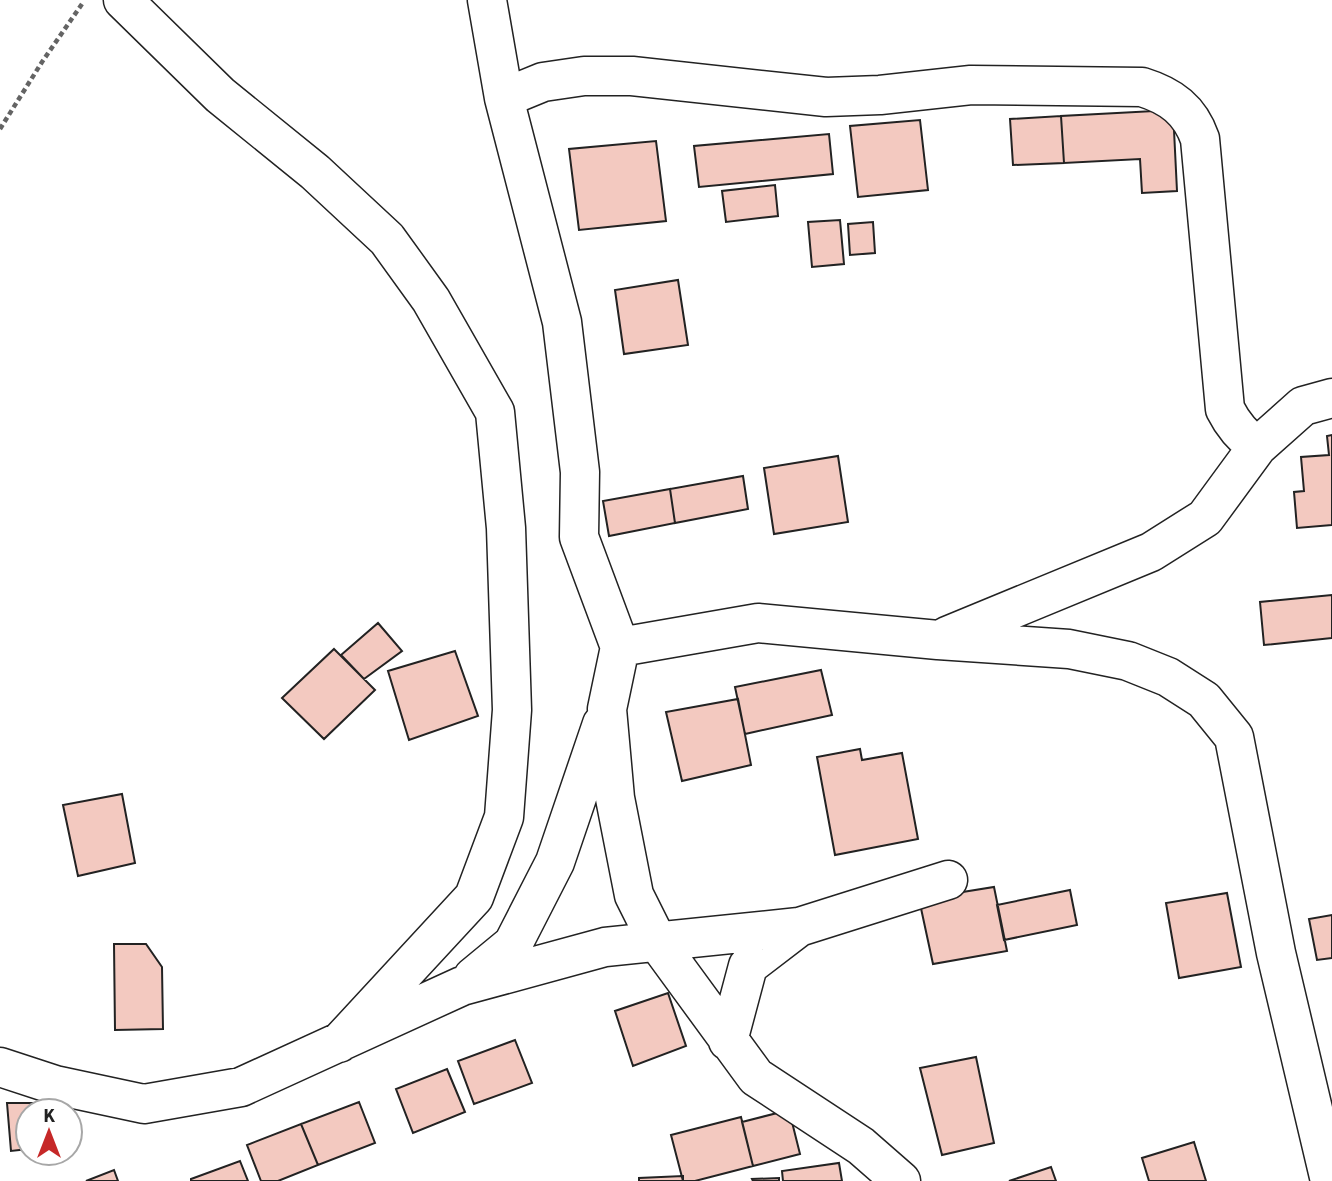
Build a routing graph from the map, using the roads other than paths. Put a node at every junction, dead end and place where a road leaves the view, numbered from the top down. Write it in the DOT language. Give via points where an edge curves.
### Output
graph roads {
  1 [pos="123,0"];
  2 [pos="487,0"];
  3 [pos="504,98"];
  4 [pos="1332,398"];
  5 [pos="1257,447"];
  6 [pos="938,640"];
  7 [pos="620,647"];
  8 [pos="607,709"];
  9 [pos="948,880"];
  10 [pos="799,927"];
  11 [pos="658,943"];
  12 [pos="462,986"];
  13 [pos="728,1041"];
  14 [pos="340,1043"];
  15 [pos="0,1068"];
  16 [pos="901,1181"];
  17 [pos="1330,1181"];
  1 -- 14 [label="street" via="220,95 315,172 387,239 431,300 495,412 506,528 512,710 504,817 474,897"];
  2 -- 3 [label="street"];
  3 -- 5 [label="street" via="543,82 584,76 632,76 825,97 971,85 1142,87 1160,92 1188,114 1200,139 1225,409 1243,437"];
  3 -- 7 [label="street" via="562,322 580,472 579,537"];
  4 -- 5 [label="street" via="1303,406"];
  5 -- 6 [label="street" via="1205,517 1151,552"];
  6 -- 7 [label="street" via="758,623"];
  6 -- 17 [label="street" via="1069,649 1128,661 1168,677 1204,700 1234,737 1276,953"];
  7 -- 8 [label="street"];
  8 -- 11 [label="street" via="615,799 634,895"];
  8 -- 12 [label="street" via="555,862 519,933 513,944"];
  9 -- 10 [label="street"];
  10 -- 11 [label="street"];
  10 -- 13 [label="street" via="748,967"];
  11 -- 12 [label="street" via="605,947"];
  11 -- 13 [label="street"];
  12 -- 14 [label="street"];
  13 -- 16 [label="street" via="756,1077 861,1146"];
  14 -- 15 [label="street" via="241,1087 144,1104"];
}
